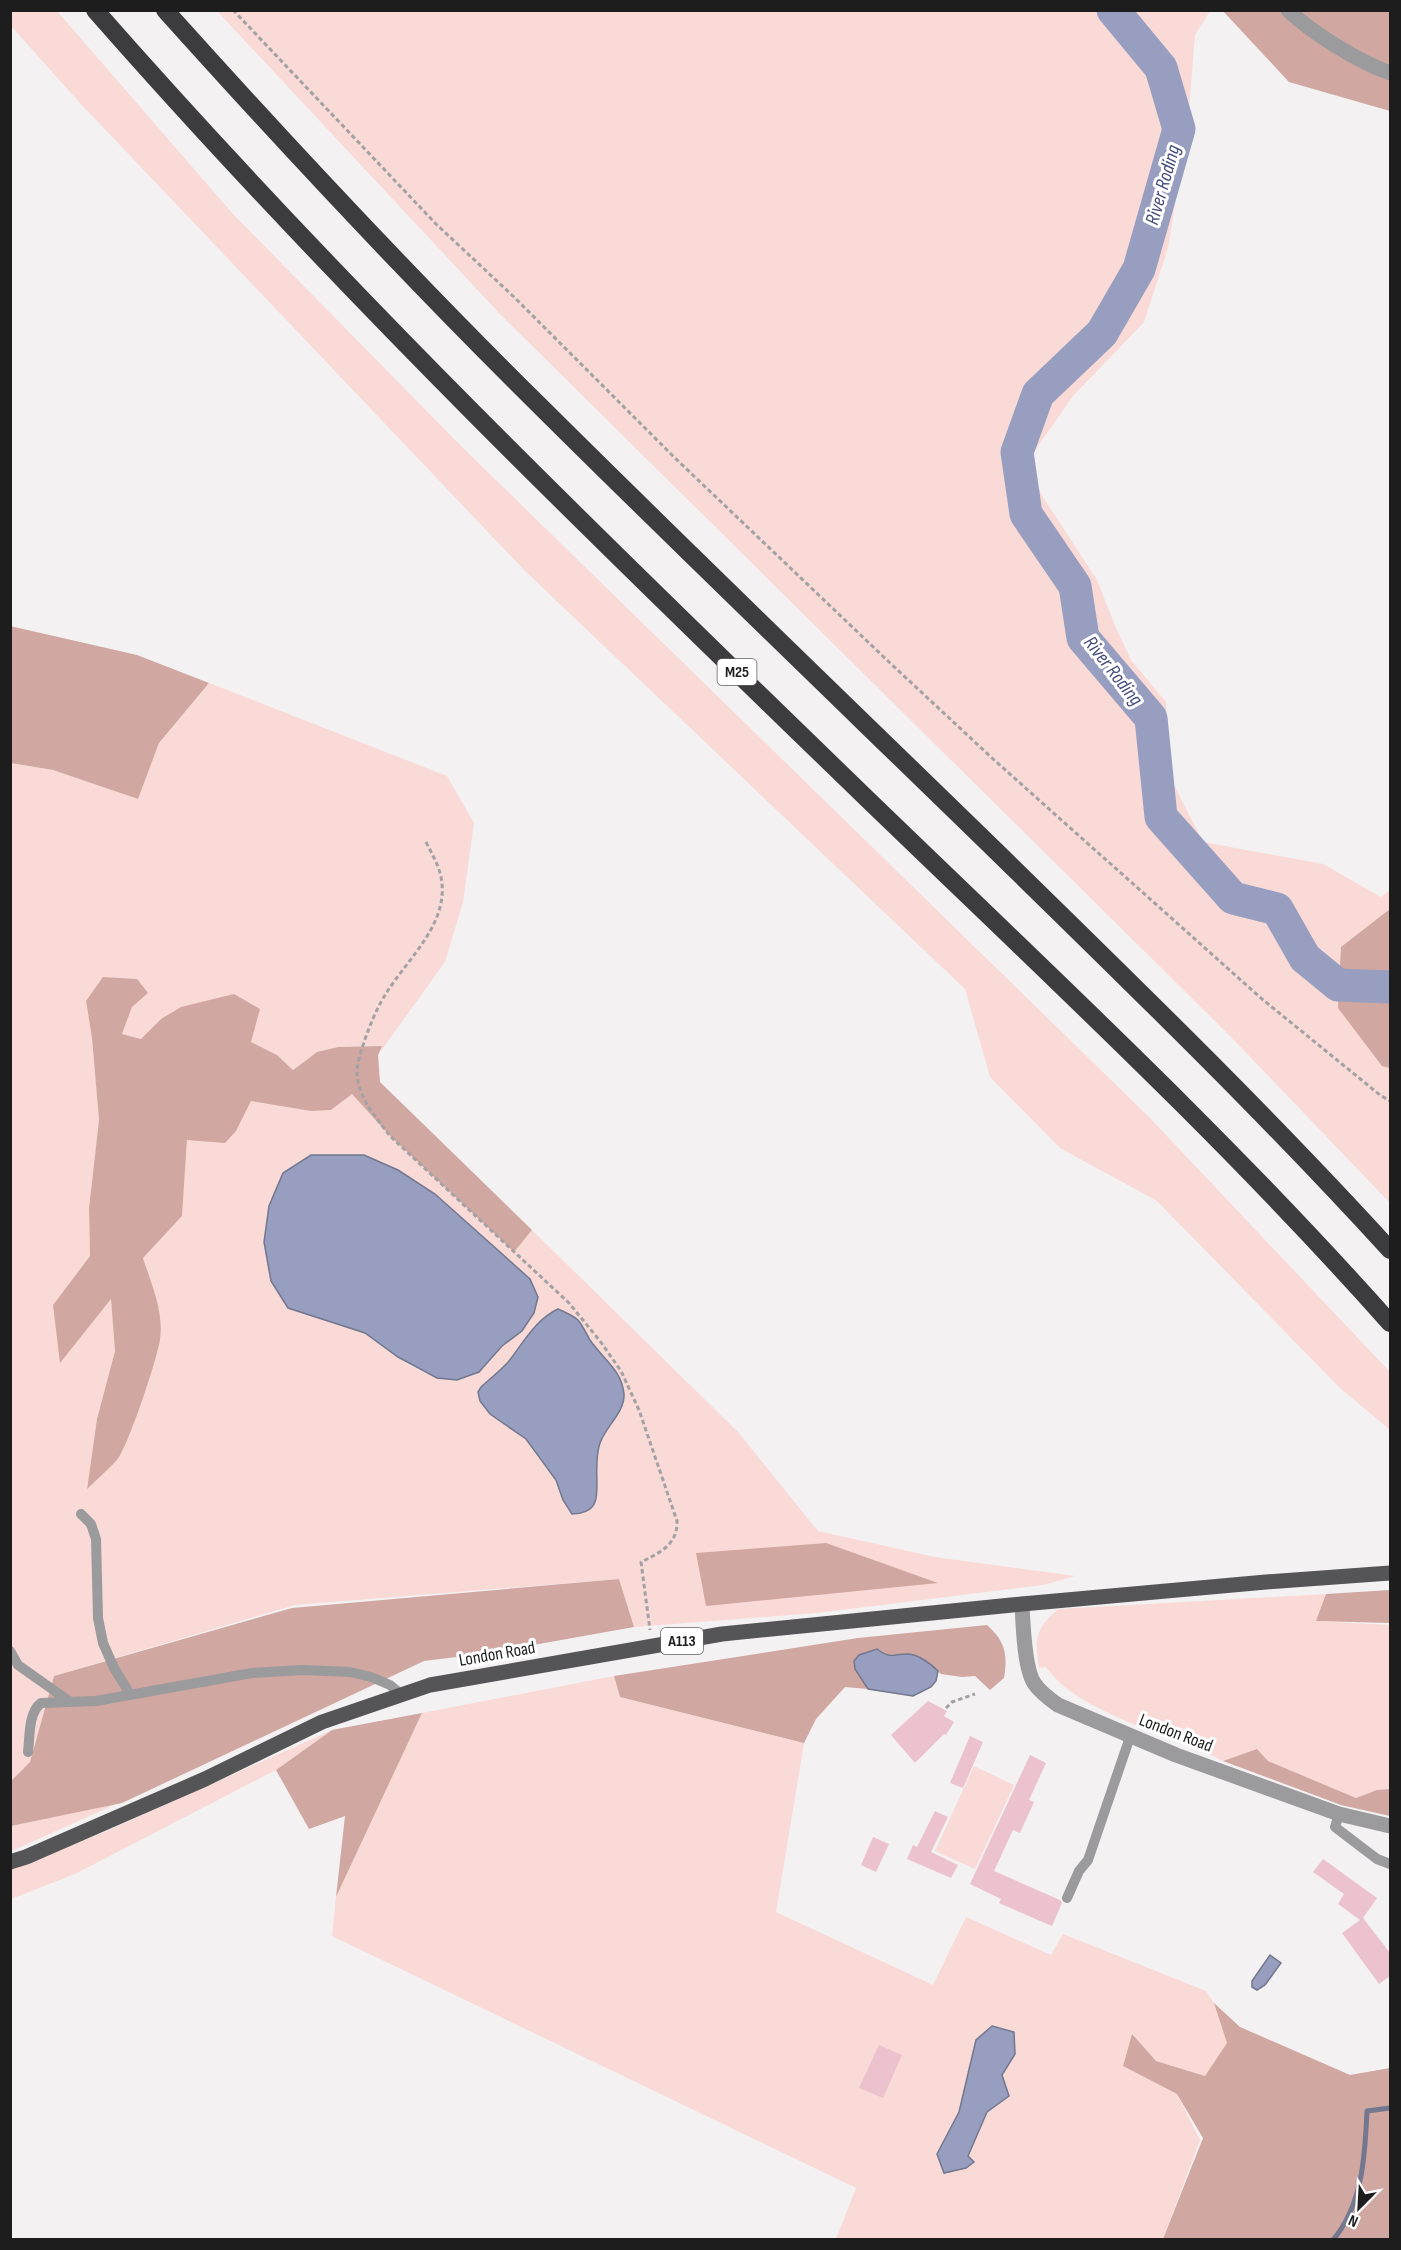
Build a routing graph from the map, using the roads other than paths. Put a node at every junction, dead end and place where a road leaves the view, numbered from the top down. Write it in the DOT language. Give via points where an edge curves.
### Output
graph roads {
  1 [pos="95,10"];
  2 [pos="165,10"];
  3 [pos="1288,10"];
  4 [pos="1390,73"];
  5 [pos="1390,1250"];
  6 [pos="1390,1323"];
  7 [pos="81,1514"];
  8 [pos="1390,1573"];
  9 [pos="1022,1604"];
  10 [pos="10,1651"];
  11 [pos="130,1694"];
  12 [pos="402,1695"];
  13 [pos="69,1701"];
  14 [pos="1130,1737"];
  15 [pos="28,1752"];
  16 [pos="1339,1814"];
  17 [pos="1390,1826"];
  18 [pos="10,1862"];
  19 [pos="1390,1864"];
  20 [pos="1067,1898"];
  1 -- 6 [label="highway, M25" via="240,172 484,424 1169,1091"];
  2 -- 5 [label="highway" via="475,341 1138,990 1279,1131"];
  3 -- 4 [label="street" via="1337,45"];
  7 -- 11 [label="lane" via="91,1524 96,1539 98,1618 103,1643"];
  8 -- 9 [label="main road, London Road / A113"];
  9 -- 12 [label="main road, London Road / A113" via="722,1634 430,1685"];
  9 -- 14 [label="street, London Road" via="1032,1680 1043,1695"];
  10 -- 13 [label="lane" via="18,1665"];
  11 -- 12 [label="lane" via="252,1673 303,1670 371,1677"];
  11 -- 13 [label="lane" via="96,1701"];
  12 -- 18 [label="main road, London Road / A113" via="322,1722 204,1779"];
  13 -- 15 [label="lane" via="35,1707"];
  14 -- 16 [label="street, London Road"];
  14 -- 20 [label="lane" via="1088,1860 1078,1871"];
  16 -- 17 [label="street, London Road"];
  16 -- 19 [label="lane" via="1335,1827 1377,1859"];
}
